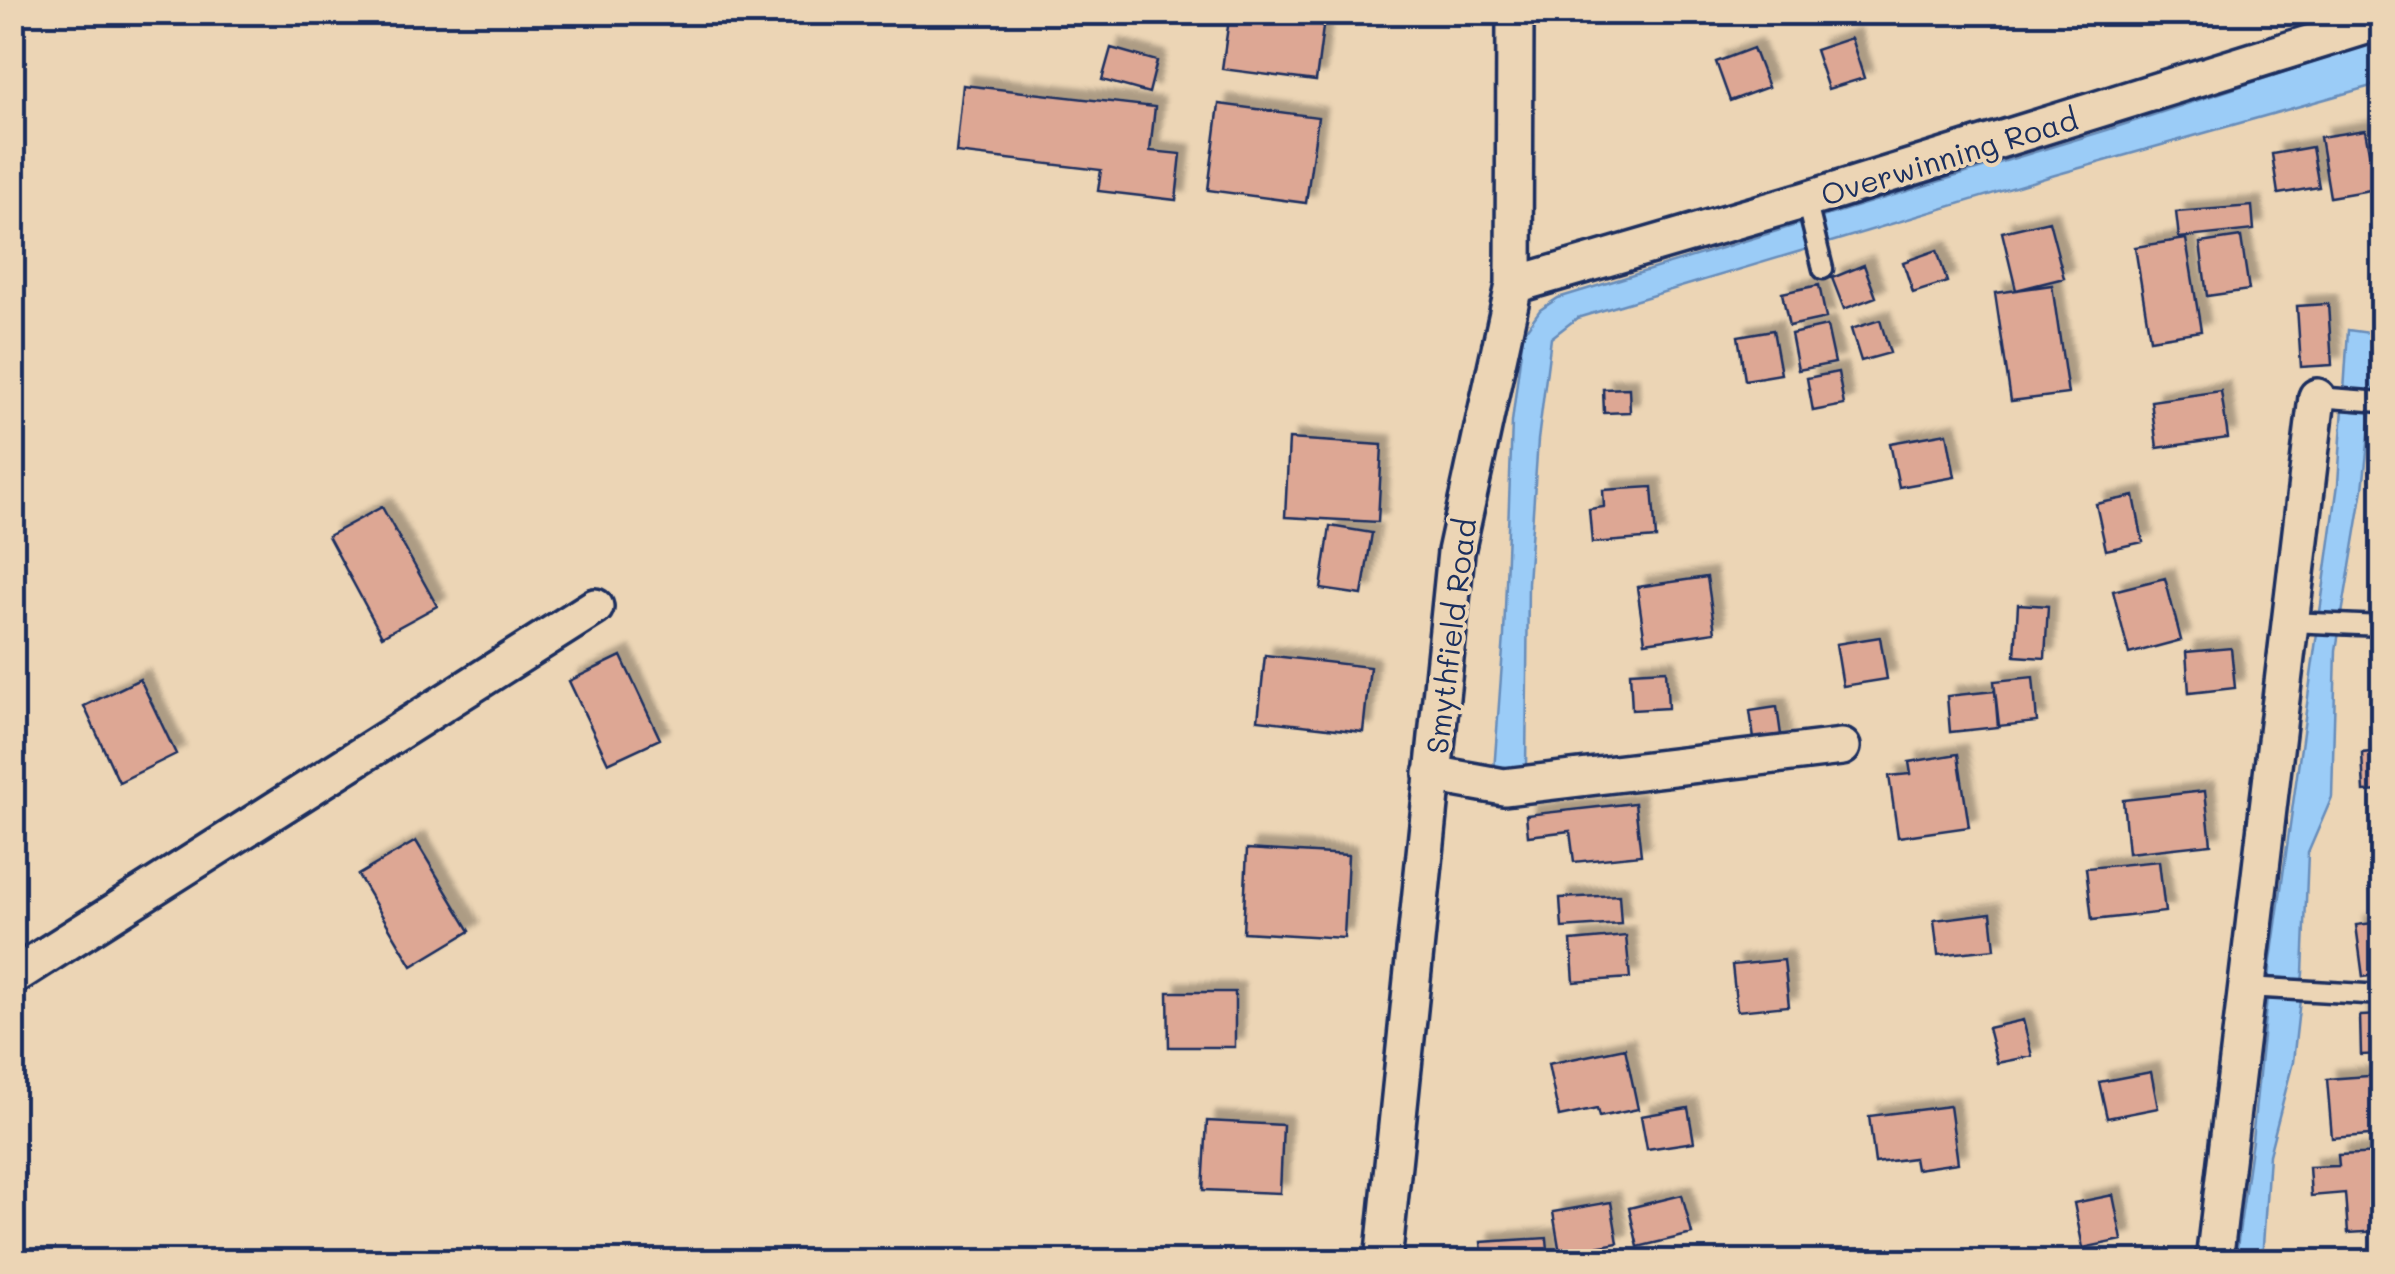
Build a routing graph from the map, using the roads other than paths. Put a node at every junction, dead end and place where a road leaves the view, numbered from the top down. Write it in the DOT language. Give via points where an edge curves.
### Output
graph roads {
  1 [pos="1515,12"];
  2 [pos="2382,22"];
  3 [pos="1808,207"];
  4 [pos="1822,264"];
  5 [pos="1514,285"];
  6 [pos="2329,398"];
  7 [pos="2380,402"];
  8 [pos="595,607"];
  9 [pos="2301,622"];
  10 [pos="2382,626"];
  11 [pos="1842,747"];
  12 [pos="1432,774"];
  13 [pos="12,976"];
  14 [pos="2256,988"];
  15 [pos="2382,994"];
  16 [pos="1382,1262"];
  17 [pos="2214,1262"];
  1 -- 5 [label="street, Smythfield Road"];
  2 -- 3 [label="street, Overwinning Road"];
  3 -- 4 [label="lane"];
  3 -- 5 [label="street, Overwinning Road"];
  5 -- 12 [label="street, Smythfield Road" via="1456,552"];
  6 -- 7 [label="lane"];
  6 -- 9 [label="street"];
  8 -- 13 [label="street"];
  9 -- 10 [label="lane"];
  9 -- 14 [label="street"];
  11 -- 12 [label="street" via="1504,787"];
  12 -- 16 [label="street, Smythfield Road"];
  14 -- 15 [label="lane"];
  14 -- 17 [label="street"];
}
